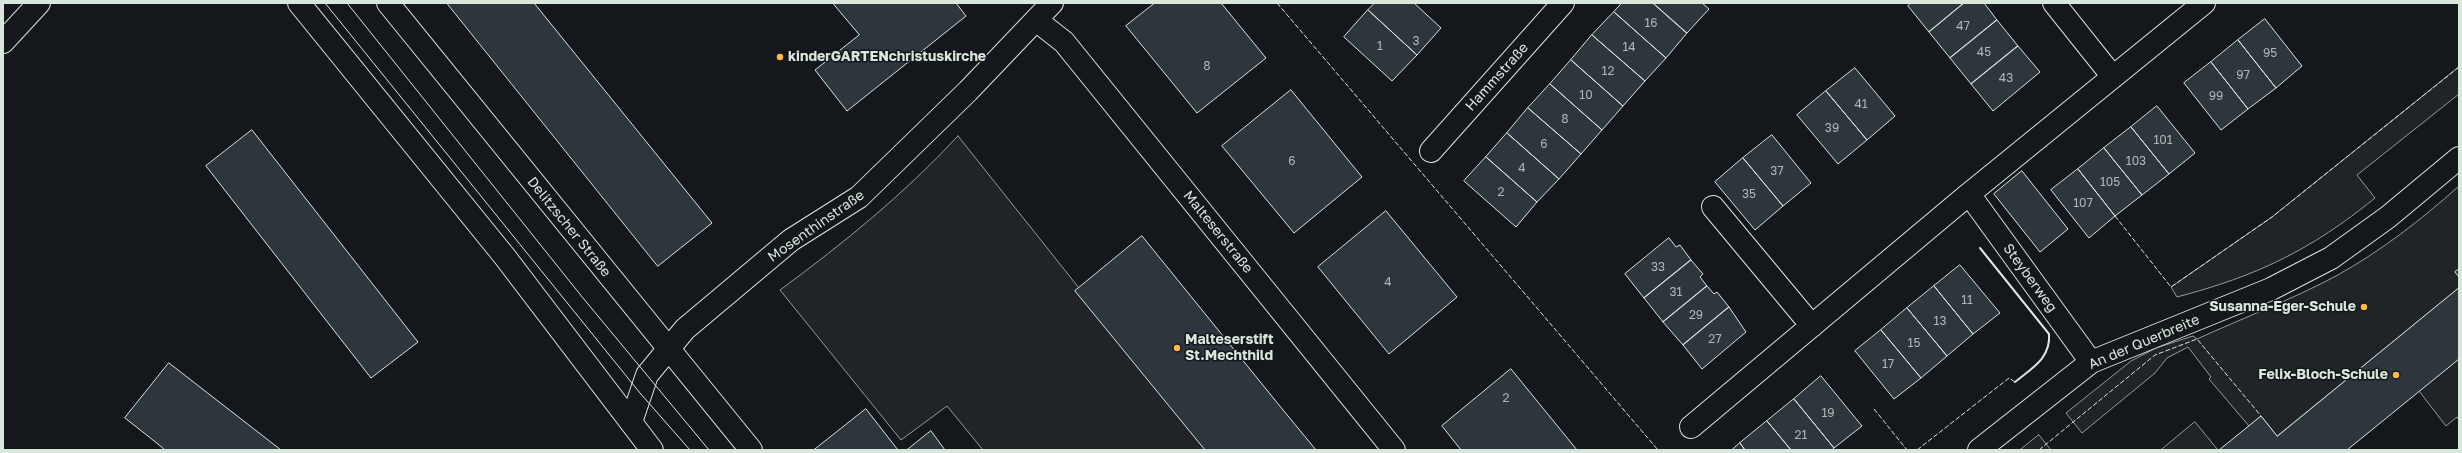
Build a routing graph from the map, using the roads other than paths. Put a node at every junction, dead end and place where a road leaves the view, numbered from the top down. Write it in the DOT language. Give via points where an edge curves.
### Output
graph roads {
  1 [pos="40,3"];
  2 [pos="299,3"];
  3 [pos="388,3"];
  4 [pos="1052,3"];
  5 [pos="1563,3"];
  6 [pos="2054,3"];
  7 [pos="2204,3"];
  8 [pos="1036,20"];
  9 [pos="3,42"];
  10 [pos="2113,77"];
  11 [pos="1431,151"];
  12 [pos="2459,158"];
  13 [pos="1969,194"];
  14 [pos="1713,207"];
  15 [pos="1812,326"];
  16 [pos="668,349"];
  17 [pos="2091,362"];
  18 [pos="630,422"];
  19 [pos="1691,427"];
  20 [pos="652,450"];
  21 [pos="751,450"];
  22 [pos="1394,450"];
  23 [pos="1979,450"];
  1 -- 9 [label="street"];
  2 -- 18 [label="street" via="505,257"];
  3 -- 16 [label="street, Delitzscher Straße"];
  4 -- 8 [label="street, Mosenthinstraße"];
  5 -- 11 [label="street, Hammstraße"];
  6 -- 10 [label="street"];
  7 -- 10 [label="street"];
  8 -- 16 [label="street, Mosenthinstraße" via="968,91 859,197 791,240 685,329"];
  8 -- 22 [label="street, Malteserstraße" via="1064,42"];
  10 -- 13 [label="street"];
  12 -- 17 [label="street, An der Querbreite" via="2388,217 2331,258 2270,289"];
  13 -- 15 [label="street"];
  13 -- 17 [label="street, Steyberweg"];
  14 -- 15 [label="street"];
  15 -- 19 [label="street"];
  16 -- 18 [label="street, Mosenthinstraße" via="646,376"];
  16 -- 21 [label="street, Delitzscher Straße"];
  17 -- 23 [label="street, An der Querbreite"];
  18 -- 20 [label="street"];
}
